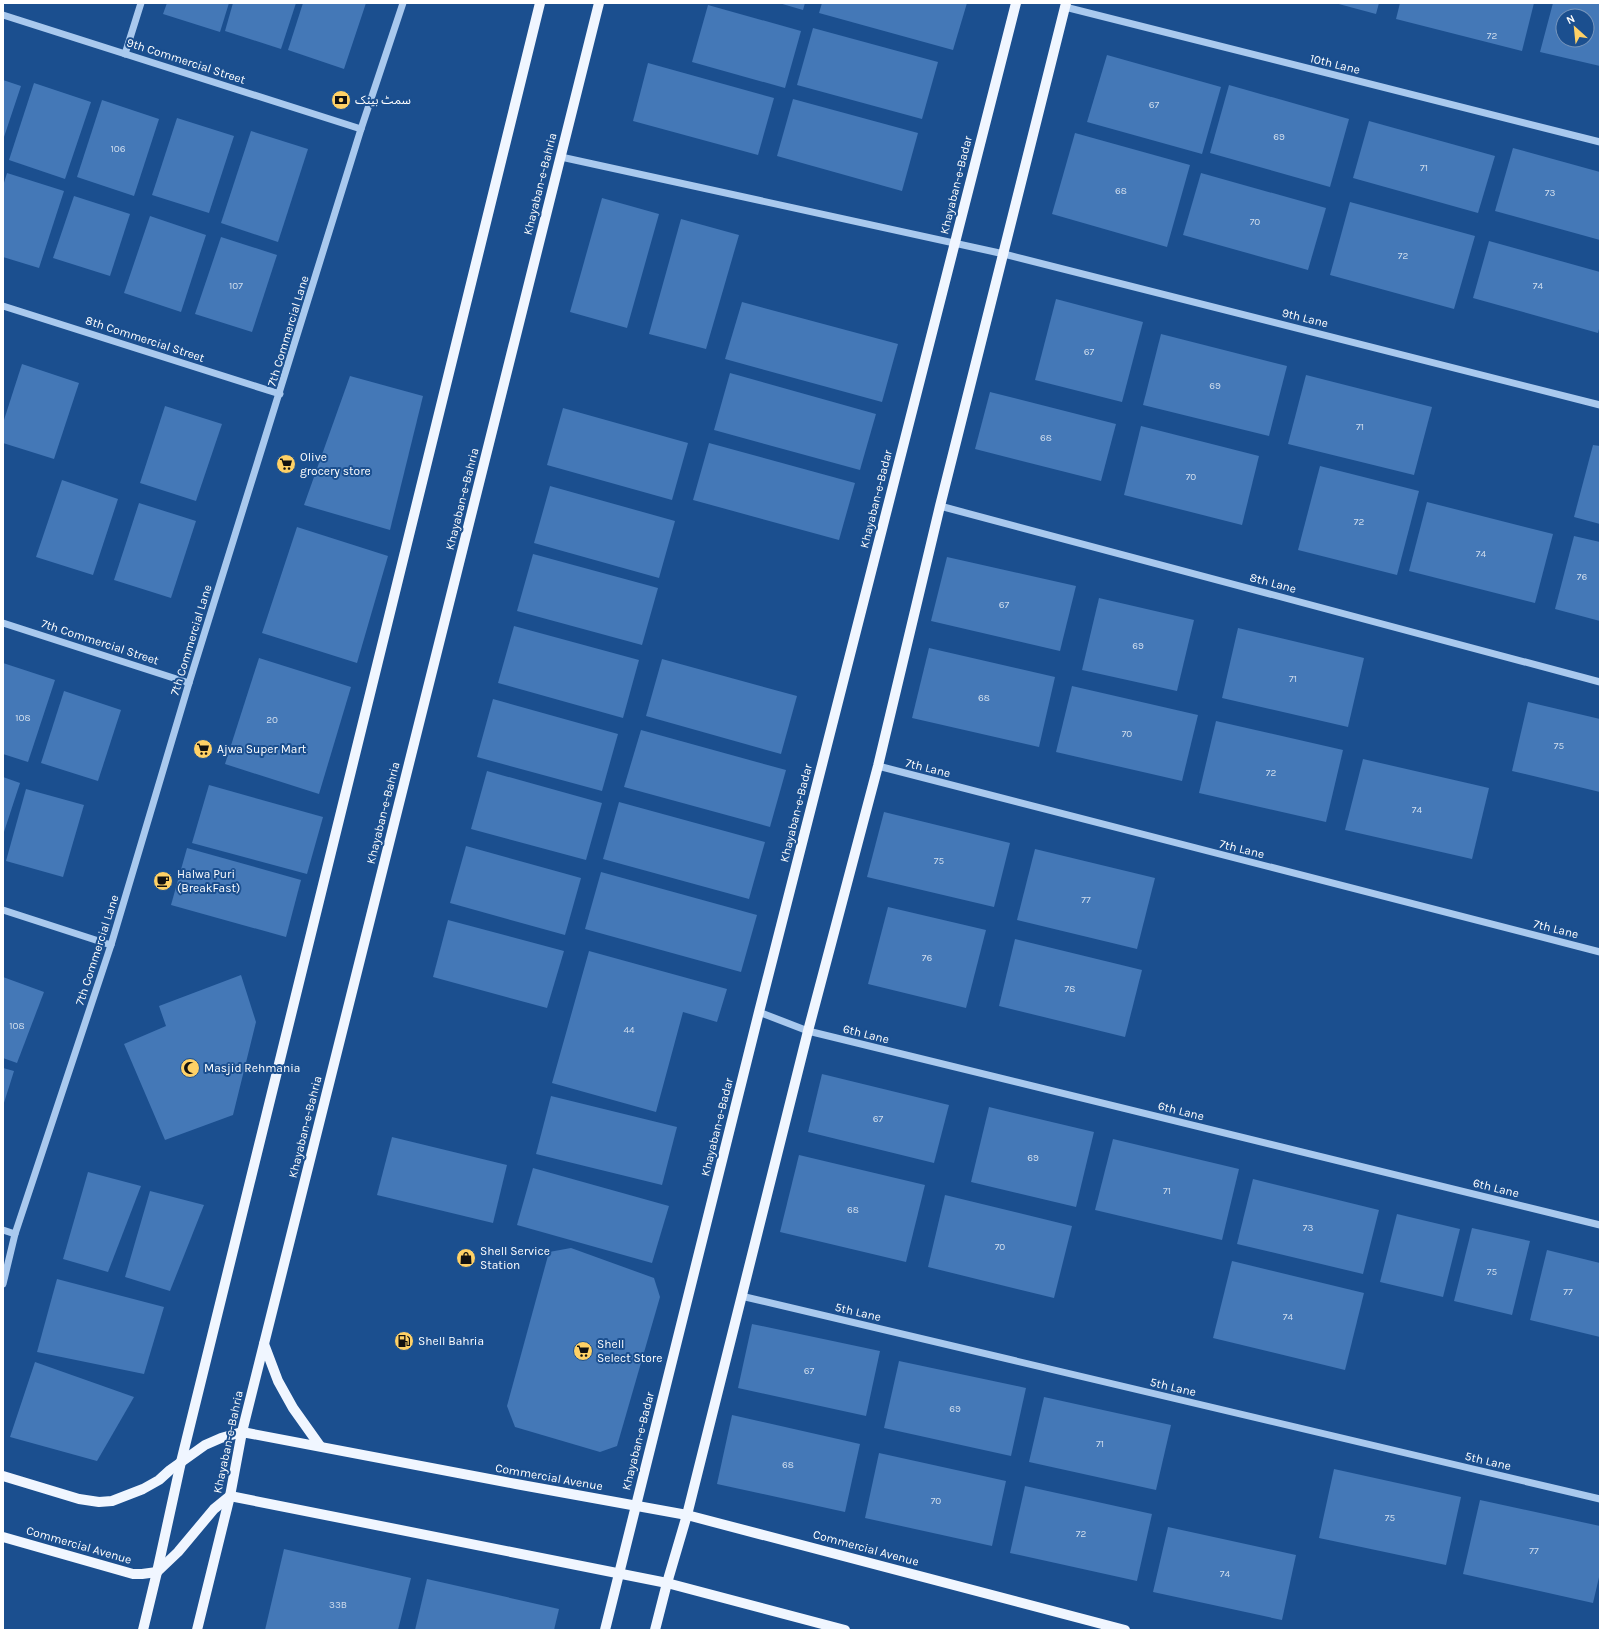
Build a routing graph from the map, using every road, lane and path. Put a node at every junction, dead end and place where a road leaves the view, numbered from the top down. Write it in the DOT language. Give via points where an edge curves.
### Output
graph roads {
  1 [pos="141,3"];
  2 [pos="403,3"];
  3 [pos="540,3"];
  4 [pos="599,3"];
  5 [pos="1016,3"];
  6 [pos="1066,5"];
  7 [pos="3,15"];
  8 [pos="125,54"];
  9 [pos="362,129"];
  10 [pos="1600,142"];
  11 [pos="561,157"];
  12 [pos="955,244"];
  13 [pos="1004,254"];
  14 [pos="3,306"];
  15 [pos="280,394"];
  16 [pos="1600,405"];
  17 [pos="940,506"];
  18 [pos="3,623"];
  19 [pos="1600,682"];
  20 [pos="189,683"];
  21 [pos="878,766"];
  22 [pos="3,910"];
  23 [pos="111,945"];
  24 [pos="1600,952"];
  25 [pos="759,1012"];
  26 [pos="808,1031"];
  27 [pos="1600,1225"];
  28 [pos="3,1230"];
  29 [pos="15,1234"];
  30 [pos="3,1284"];
  31 [pos="741,1296"];
  32 [pos="264,1344"];
  33 [pos="242,1432"];
  34 [pos="320,1446"];
  35 [pos="181,1462"];
  36 [pos="3,1476"];
  37 [pos="230,1496"];
  38 [pos="1600,1499"];
  39 [pos="636,1505"];
  40 [pos="687,1515"];
  41 [pos="3,1537"];
  42 [pos="157,1572"];
  43 [pos="619,1573"];
  44 [pos="667,1583"];
  45 [pos="142,1630"];
  46 [pos="197,1630"];
  47 [pos="604,1630"];
  48 [pos="655,1630"];
  49 [pos="845,1630"];
  50 [pos="1125,1630"];
  1 -- 8 [label="street"];
  2 -- 9 [label="street, 7th Commercial Lane"];
  3 -- 35 [label="main road"];
  4 -- 11 [label="main road, Khayaban-e-Bahria"];
  5 -- 12 [label="main road, Khayaban-e-Badar"];
  6 -- 10 [label="street, 10th Lane"];
  6 -- 13 [label="main road"];
  7 -- 8 [label="street, 9th Commercial Street"];
  8 -- 9 [label="street, 9th Commercial Street"];
  9 -- 15 [label="street, 7th Commercial Lane"];
  11 -- 12 [label="street, 9th Lane"];
  11 -- 32 [label="main road, Khayaban-e-Bahria"];
  12 -- 13 [label="street, 9th Lane"];
  12 -- 25 [label="main road, Khayaban-e-Badar"];
  13 -- 16 [label="street, 9th Lane"];
  13 -- 17 [label="main road"];
  14 -- 15 [label="street, 8th Commercial Street"];
  15 -- 20 [label="street, 7th Commercial Lane"];
  17 -- 19 [label="street, 8th Lane"];
  17 -- 21 [label="main road"];
  18 -- 20 [label="street, 7th Commercial Street"];
  20 -- 23 [label="street, 7th Commercial Lane"];
  21 -- 24 [label="street, 7th Lane"];
  21 -- 26 [label="main road"];
  22 -- 23 [label="street"];
  23 -- 29 [label="street, 7th Commercial Lane"];
  25 -- 26 [label="street, 6th Lane"];
  25 -- 39 [label="main road, Khayaban-e-Badar"];
  26 -- 27 [label="street, 6th Lane"];
  26 -- 31 [label="main road"];
  28 -- 29 [label="street"];
  29 -- 30 [label="street, 7th Commercial Lane"];
  31 -- 38 [label="street, 5th Lane"];
  31 -- 40 [label="main road"];
  32 -- 33 [label="main road, Khayaban-e-Bahria"];
  32 -- 34 [label="main road" via="278,1381 293,1408"];
  33 -- 34 [label="main road, Commercial Avenue"];
  33 -- 35 [label="main road, Commercial Avenue" via="205,1445"];
  33 -- 37 [label="main road, Khayaban-e-Bahria"];
  34 -- 39 [label="main road, Commercial Avenue"];
  35 -- 36 [label="main road, Commercial Avenue" via="159,1480 112,1501 79,1499"];
  35 -- 42 [label="main road"];
  37 -- 42 [label="main road" via="214,1509 178,1552"];
  37 -- 43 [label="main road"];
  37 -- 46 [label="main road, Khayaban-e-Bahria"];
  39 -- 40 [label="main road, Commercial Avenue"];
  39 -- 43 [label="main road, Khayaban-e-Badar"];
  40 -- 44 [label="main road"];
  40 -- 50 [label="main road, Commercial Avenue"];
  41 -- 42 [label="main road, Commercial Avenue" via="133,1574"];
  42 -- 45 [label="main road"];
  43 -- 44 [label="main road"];
  43 -- 47 [label="main road, Khayaban-e-Badar"];
  44 -- 48 [label="main road"];
  44 -- 49 [label="main road"];
}
